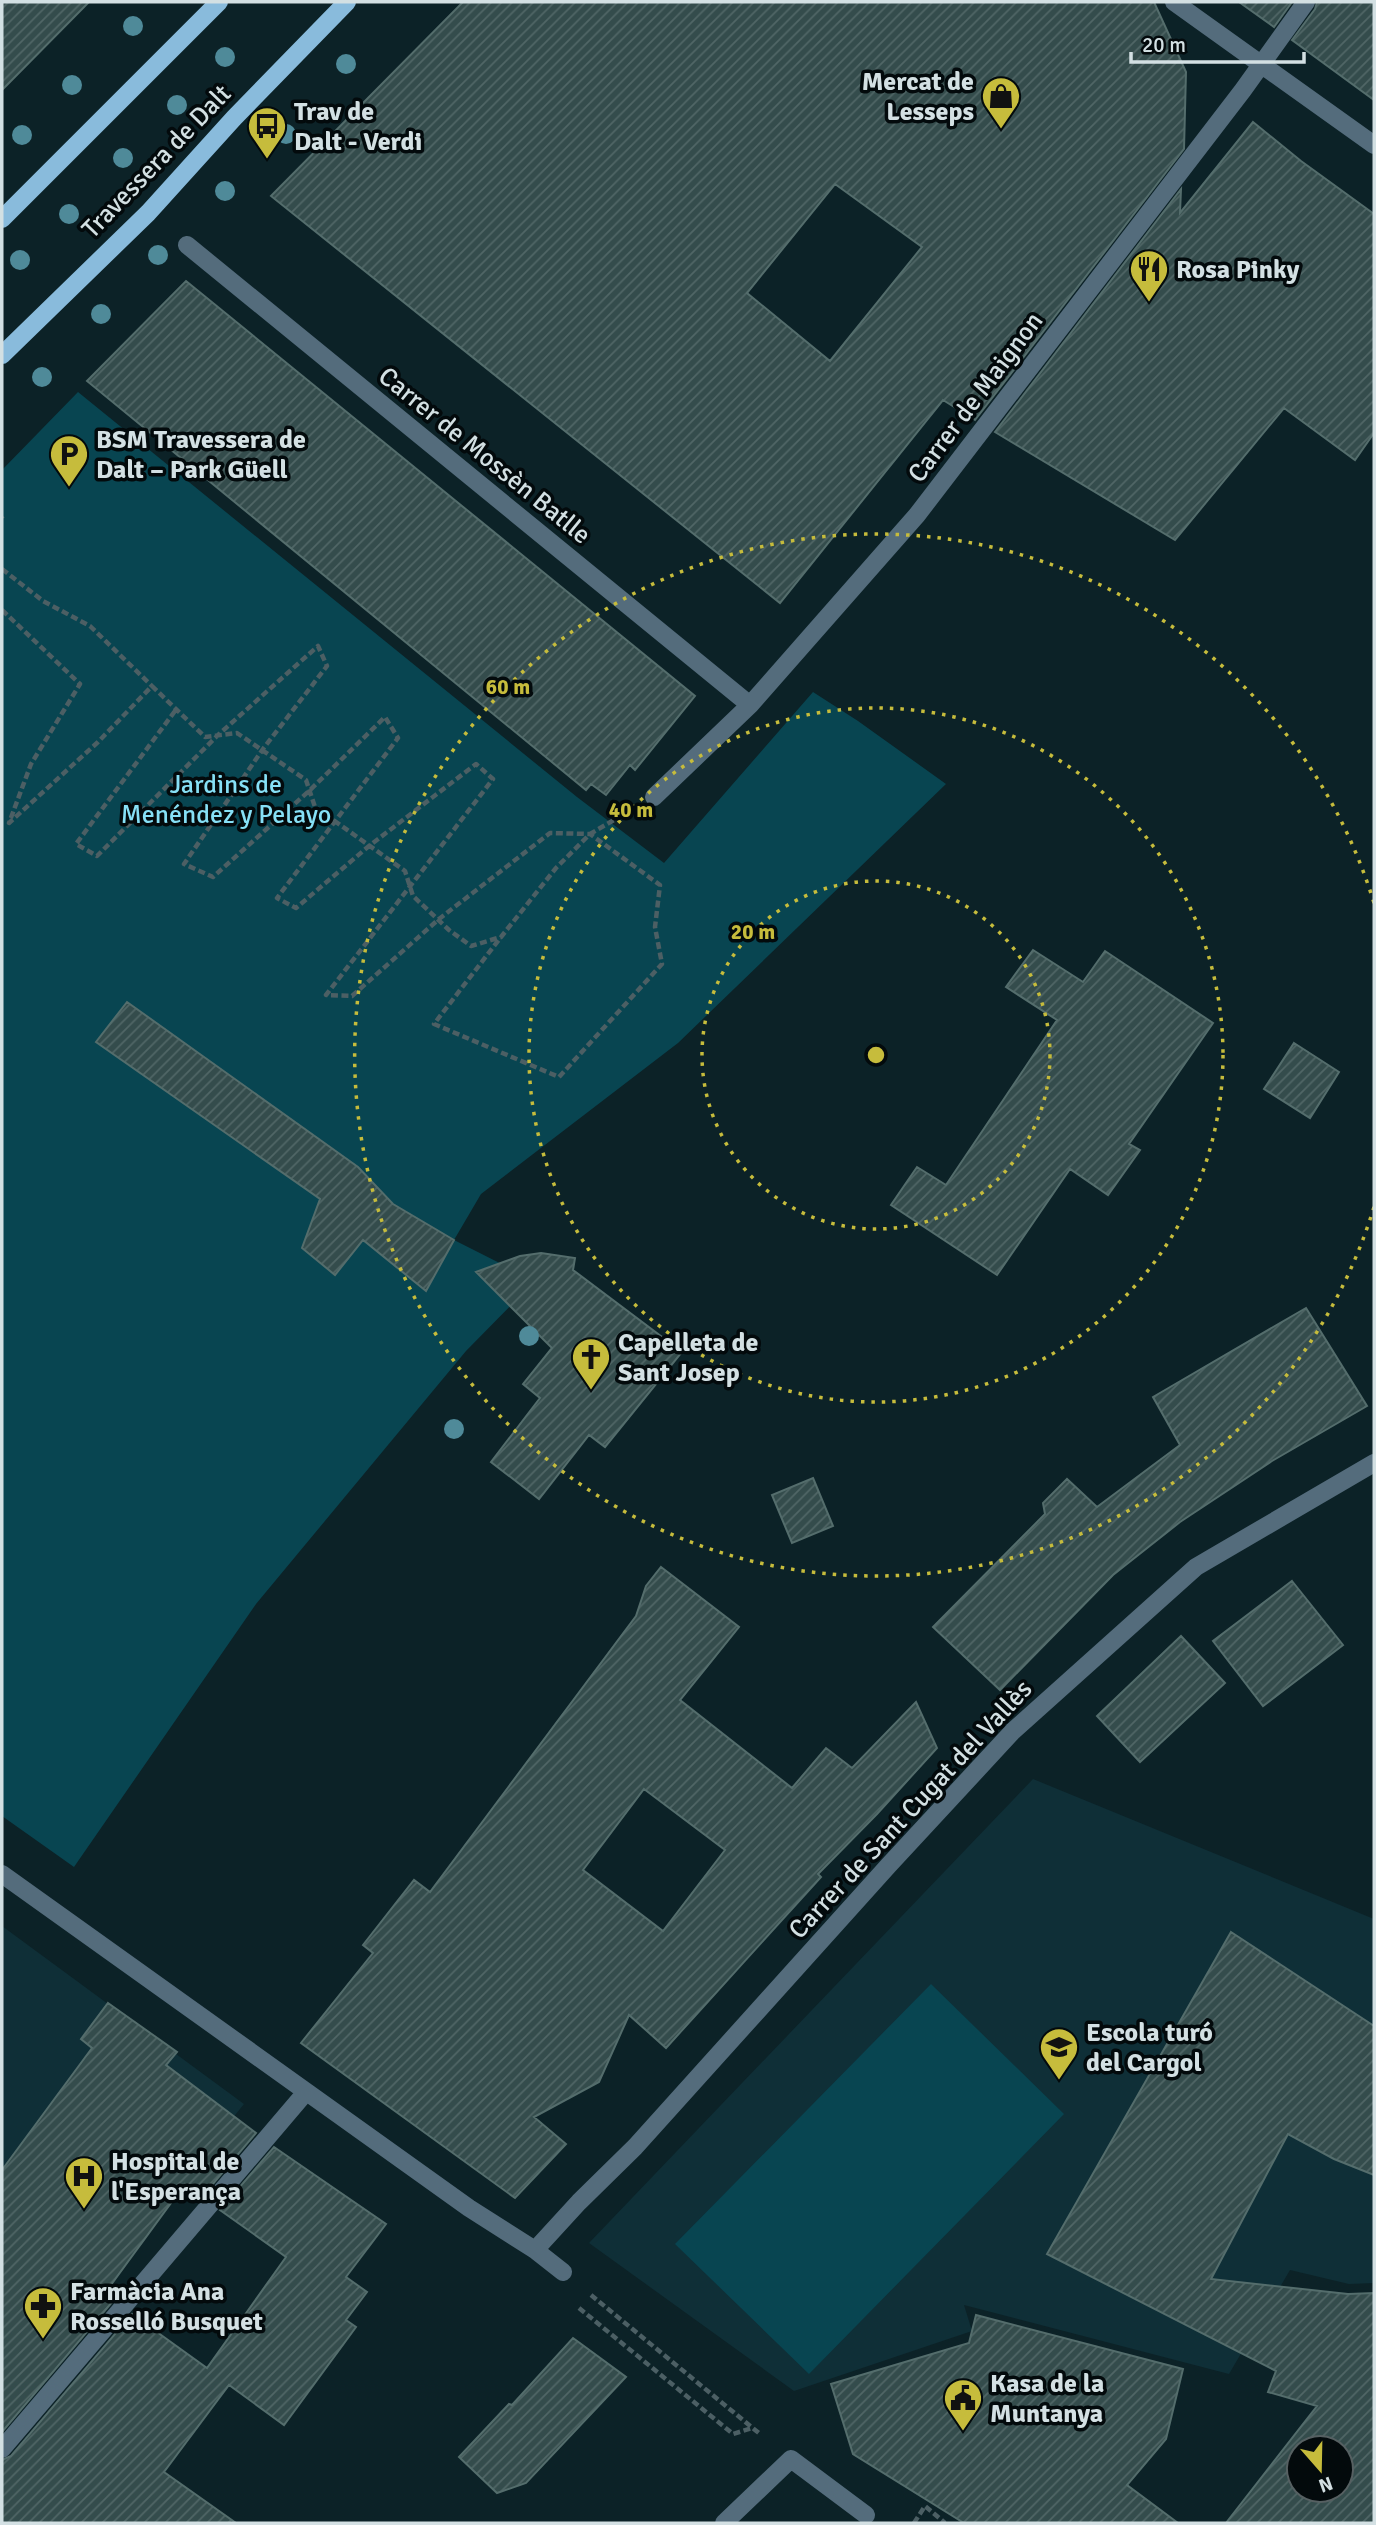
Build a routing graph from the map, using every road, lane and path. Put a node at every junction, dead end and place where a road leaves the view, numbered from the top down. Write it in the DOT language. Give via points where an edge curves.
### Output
graph roads {
  1 [pos="219,2"];
  2 [pos="347,2"];
  3 [pos="1174,2"];
  4 [pos="1306,2"];
  5 [pos="1260,65"];
  6 [pos="1374,145"];
  7 [pos="2,219"];
  8 [pos="187,244"];
  9 [pos="2,355"];
  10 [pos="2,569"];
  11 [pos="2,610"];
  12 [pos="152,686"];
  13 [pos="750,705"];
  14 [pos="175,711"];
  15 [pos="218,735"];
  16 [pos="263,749"];
  17 [pos="309,791"];
  18 [pos="654,797"];
  19 [pos="334,821"];
  20 [pos="590,834"];
  21 [pos="369,846"];
  22 [pos="410,886"];
  23 [pos="439,919"];
  24 [pos="501,937"];
  25 [pos="1374,1463"];
  26 [pos="2,1874"];
  27 [pos="306,2092"];
  28 [pos="535,2250"];
  29 [pos="563,2272"];
  30 [pos="574,2305"];
  31 [pos="2,2449"];
  32 [pos="866,2515"];
  33 [pos="724,2523"];
  34 [pos="914,2523"];
  35 [pos="945,2523"];
  1 -- 7 [label="main road"];
  2 -- 9 [label="main road, Travessera de Dalt" via="148,213"];
  3 -- 5 [label="street"];
  4 -- 5 [label="street, Carrer de Maignon"];
  5 -- 6 [label="street"];
  5 -- 13 [label="street, Carrer de Maignon" via="918,515"];
  8 -- 13 [label="street, Carrer de Mossèn Batlle"];
  10 -- 12 [label="path" via="43,601 90,626"];
  11 -- 12 [label="path" via="79,684 31,764 9,823"];
  12 -- 14 [label="path"];
  13 -- 18 [label="street, Carrer de Maignon"];
  14 -- 15 [label="path" via="205,737"];
  14 -- 15 [label="path" via="76,844 97,856"];
  15 -- 16 [label="path" via="237,733"];
  15 -- 16 [label="path" via="318,646 327,666"];
  16 -- 17 [label="path" via="306,780"];
  16 -- 17 [label="path" via="184,864 213,877"];
  17 -- 19 [label="path" via="315,807"];
  17 -- 19 [label="path" via="385,717 398,738"];
  18 -- 20 [label="path"];
  19 -- 21 [label="path"];
  19 -- 21 [label="path" via="277,898 296,908"];
  20 -- 23 [label="path" via="550,833"];
  20 -- 24 [label="path"];
  20 -- 24 [label="path" via="660,885 655,927 662,964 559,1077 434,1024"];
  21 -- 22 [label="path" via="405,871"];
  21 -- 22 [label="path" via="476,764 493,779"];
  22 -- 23 [label="path" via="412,896"];
  22 -- 23 [label="path" via="327,995 352,996"];
  23 -- 24 [label="path" via="471,946"];
  25 -- 28 [label="street, Carrer de Sant Cugat del Vallès" via="1196,1567 1013,1731 635,2147"];
  26 -- 27 [label="street"];
  27 -- 28 [label="street"];
  27 -- 31 [label="street"];
  28 -- 29 [label="street"];
  29 -- 30 [label="path" via="753,2428 733,2434"];
  32 -- 33 [label="street" via="790,2459"];
  34 -- 35 [label="path" via="925,2506"];
}
